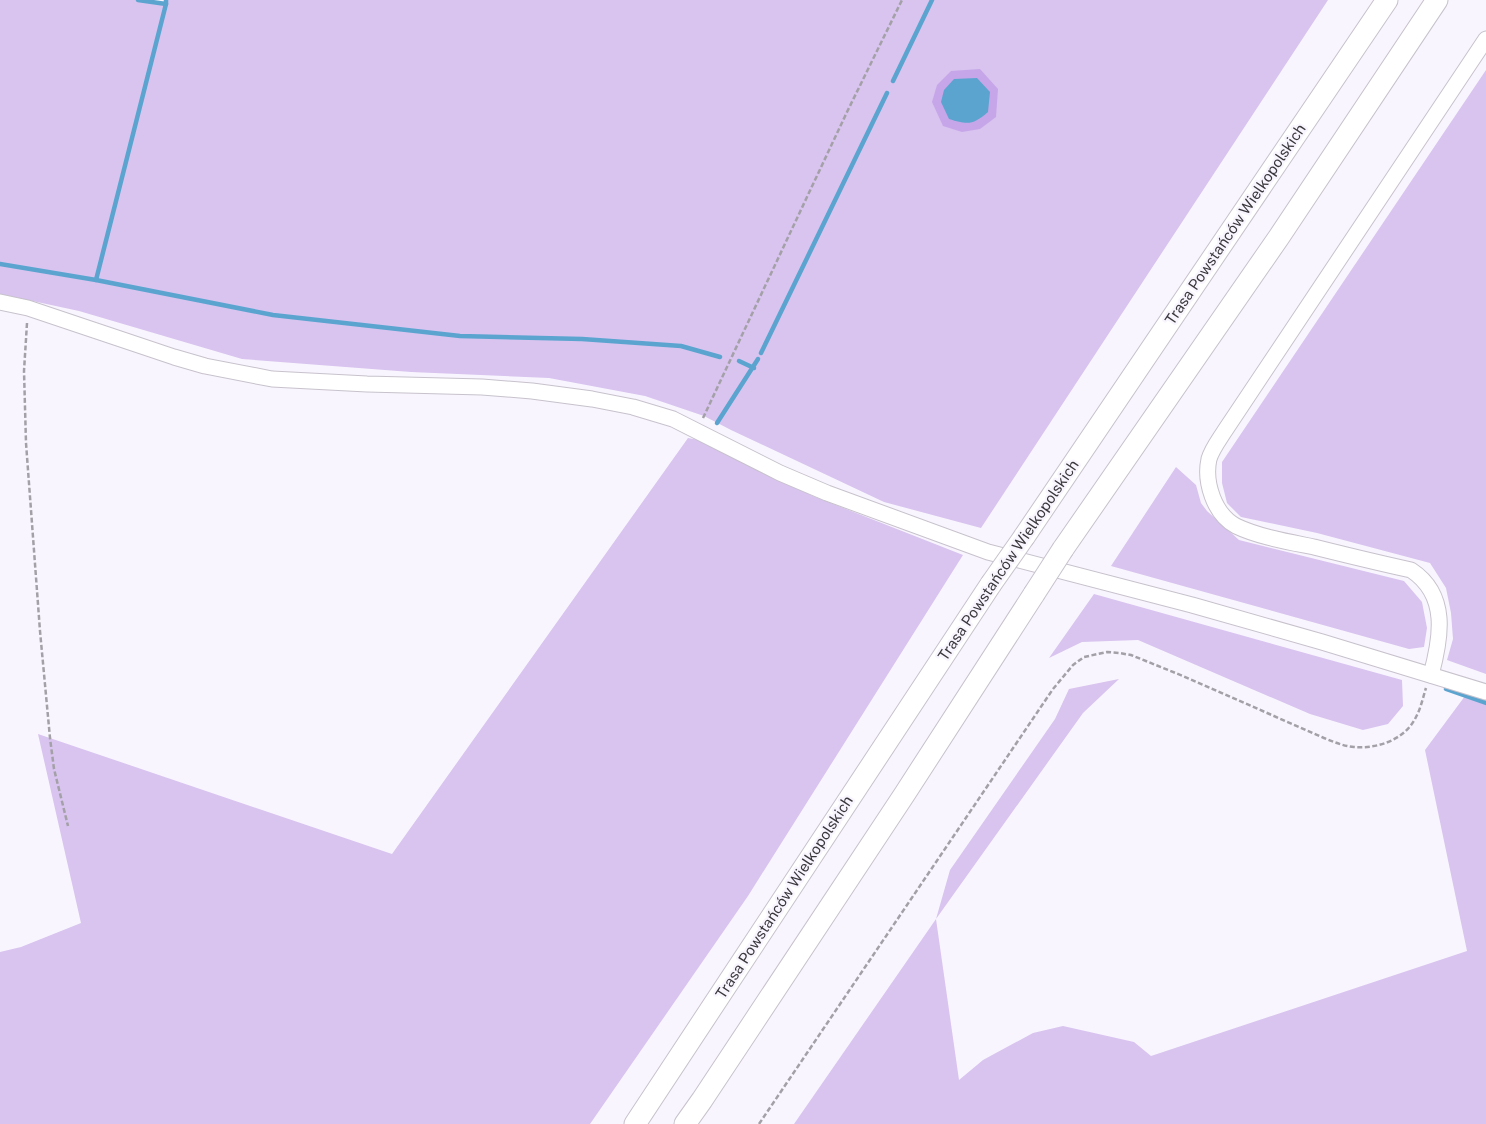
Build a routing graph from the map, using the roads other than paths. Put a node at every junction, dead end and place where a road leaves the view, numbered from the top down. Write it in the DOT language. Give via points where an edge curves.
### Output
graph roads {
  1 [pos="1387,0"];
  2 [pos="1437,0"];
  3 [pos="1486,39"];
  4 [pos="0,302"];
  5 [pos="1431,675"];
  6 [pos="1486,692"];
  7 [pos="635,1124"];
  8 [pos="685,1124"];
  1 -- 7 [label="highway, Trasa Powstańców Wielkopolskich, bridge" via="991,584"];
  2 -- 8 [label="highway, bridge" via="1063,549"];
  3 -- 5 [label="street" via="1224,432 1208,466 1208,481 1217,507 1235,525 1252,532 1411,570 1419,576 1432,592 1439,615 1439,640"];
  4 -- 5 [label="street" via="28,308 205,366 272,379 532,391 633,407 697,430 827,493 988,552 1192,605"];
  5 -- 6 [label="street"];
}
